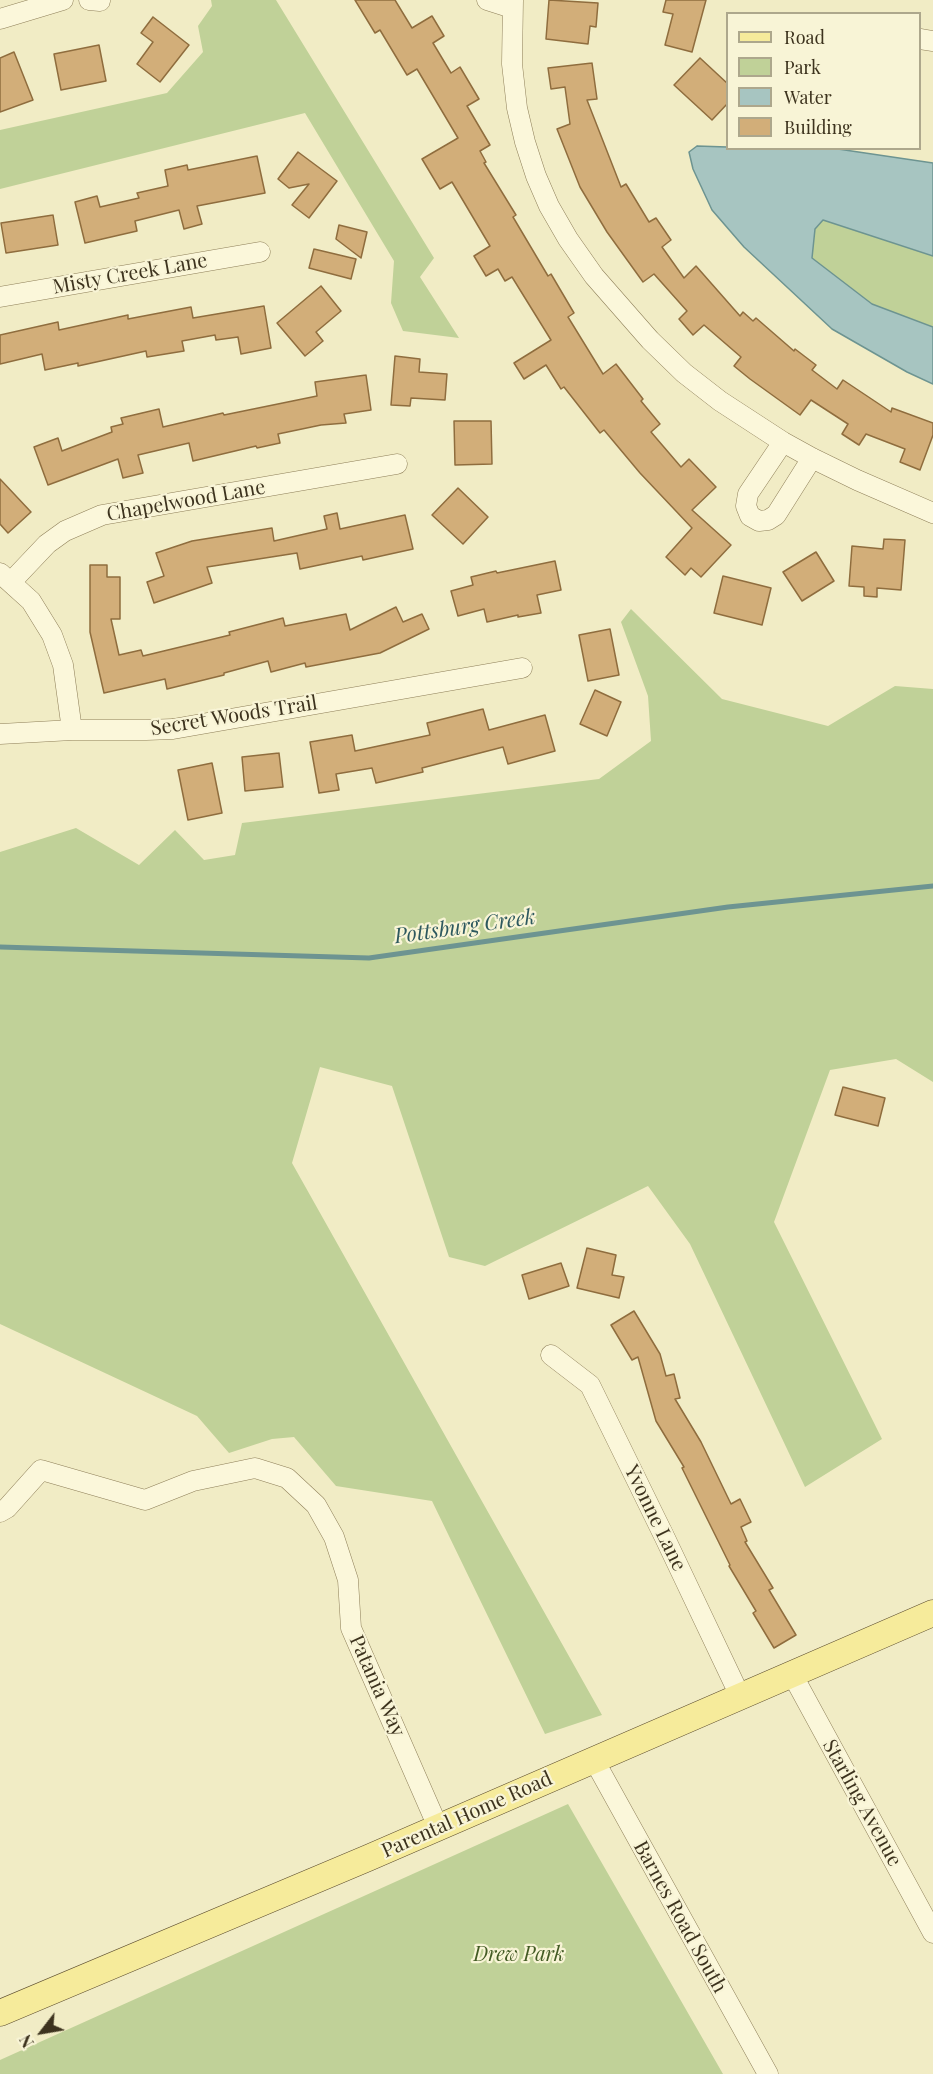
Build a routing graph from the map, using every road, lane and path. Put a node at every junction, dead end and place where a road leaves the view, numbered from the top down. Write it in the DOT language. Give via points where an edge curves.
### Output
graph roads {
  1 [pos="63,0"];
  2 [pos="488,0"];
  3 [pos="513,4"];
  4 [pos="6,11"];
  5 [pos="260,252"];
  6 [pos="0,297"];
  7 [pos="783,442"];
  8 [pos="812,458"];
  9 [pos="397,464"];
  10 [pos="933,513"];
  11 [pos="5,578"];
  12 [pos="522,668"];
  13 [pos="72,730"];
  14 [pos="0,734"];
  15 [pos="551,1355"];
  16 [pos="0,1512"];
  17 [pos="933,1613"];
  18 [pos="792,1674"];
  19 [pos="740,1696"];
  20 [pos="594,1760"];
  21 [pos="438,1827"];
  22 [pos="933,1933"];
  23 [pos="0,2013"];
  24 [pos="768,2074"];
  1 -- 4 [label="street"];
  2 -- 3 [label="street"];
  3 -- 7 [label="street" via="512,64 519,119 536,176 568,239 624,312 684,373"];
  5 -- 6 [label="street, Misty Creek Lane"];
  7 -- 8 [label="street"];
  7 -- 8 [label="street" via="748,494 746,506 750,516 759,521 776,515"];
  8 -- 10 [label="street"];
  9 -- 11 [label="street, Chapelwood Lane" via="102,515 56,538"];
  11 -- 13 [label="street" via="31,601 52,635 63,665"];
  12 -- 13 [label="street, Secret Woods Trail" via="173,729"];
  13 -- 14 [label="street, Secret Woods Trail"];
  15 -- 19 [label="street, Yvonne Lane" via="590,1385"];
  16 -- 21 [label="street, Patania Way" via="41,1470 145,1500 193,1481 255,1468 287,1478 316,1505 334,1537 348,1580 351,1628"];
  17 -- 18 [label="main road, Parental Home Road"];
  18 -- 19 [label="main road, Parental Home Road"];
  18 -- 22 [label="street, Starling Avenue"];
  19 -- 20 [label="main road, Parental Home Road"];
  20 -- 21 [label="main road, Parental Home Road"];
  20 -- 24 [label="street, Barnes Road South"];
  21 -- 23 [label="main road, Parental Home Road"];
}
